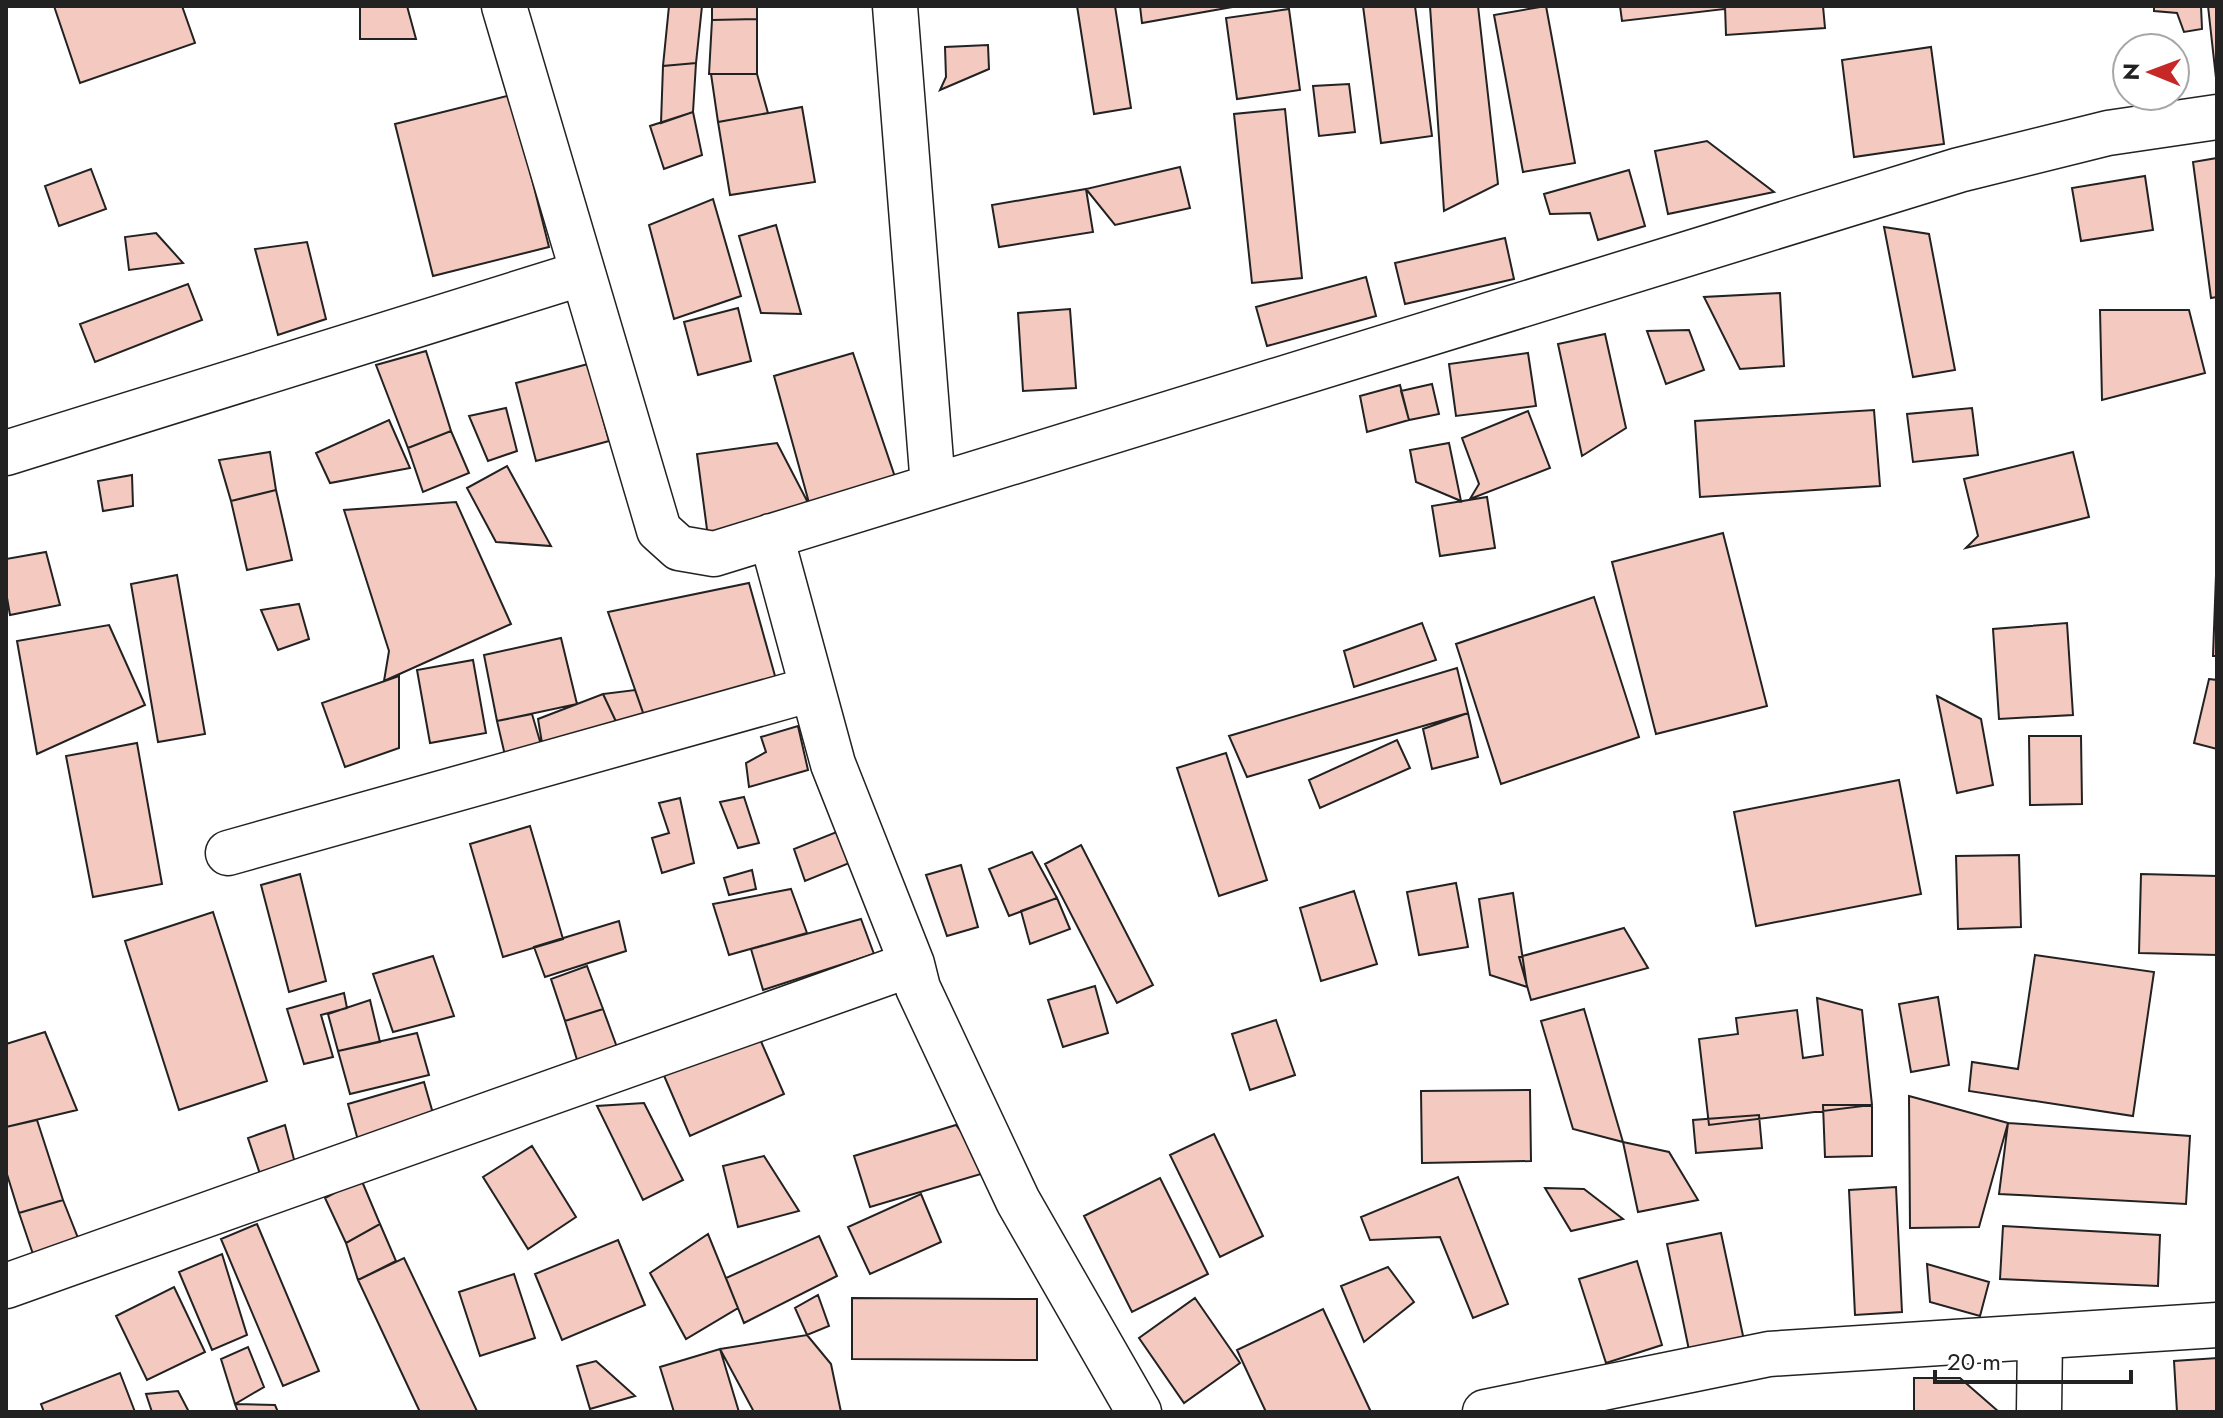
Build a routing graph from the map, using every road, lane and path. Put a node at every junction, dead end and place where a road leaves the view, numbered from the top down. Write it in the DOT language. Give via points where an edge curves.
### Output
graph roads {
  1 [pos="504,6"];
  2 [pos="895,6"];
  3 [pos="2217,117"];
  4 [pos="583,273"];
  5 [pos="6,453"];
  6 [pos="933,486"];
  7 [pos="771,536"];
  8 [pos="812,689"];
  9 [pos="228,853"];
  10 [pos="912,964"];
  11 [pos="6,1286"];
  12 [pos="2217,1325"];
  13 [pos="2040,1337"];
  14 [pos="1139,1412"];
  15 [pos="1485,1412"];
  16 [pos="2039,1412"];
  1 -- 4 [label="street"];
  2 -- 6 [label="street"];
  3 -- 6 [label="street" via="2108,133 1959,170"];
  4 -- 5 [label="street"];
  4 -- 7 [label="street" via="659,530 679,548 714,554"];
  6 -- 7 [label="street"];
  7 -- 8 [label="street"];
  8 -- 9 [label="street"];
  8 -- 10 [label="street" via="833,764"];
  10 -- 11 [label="street"];
  10 -- 14 [label="street" via="918,988 1018,1201"];
  12 -- 13 [label="street"];
  13 -- 15 [label="street" via="1769,1354"];
  13 -- 16 [label="street"];
}
